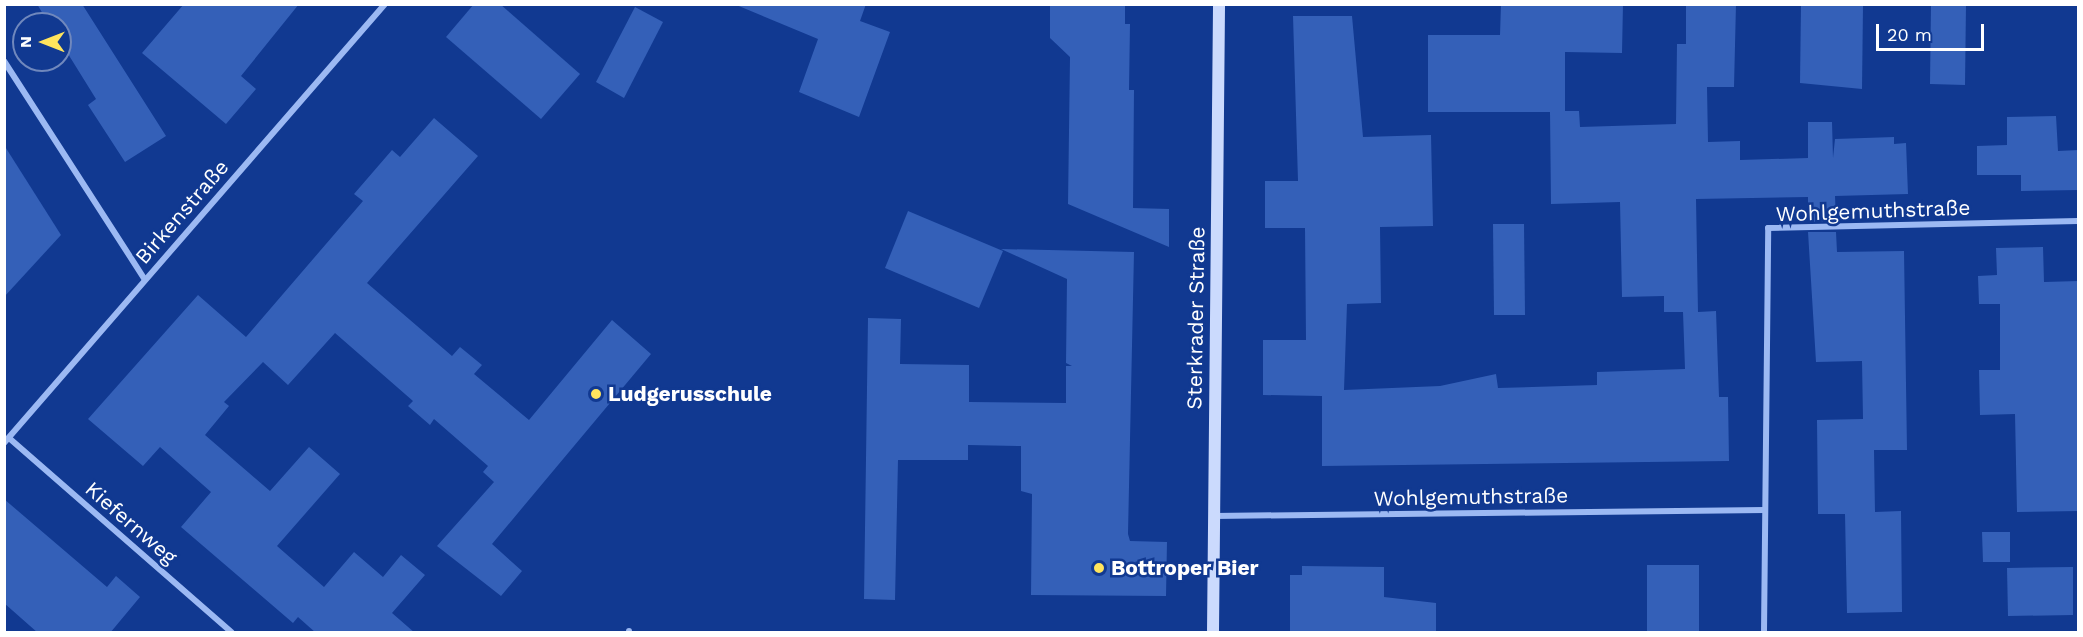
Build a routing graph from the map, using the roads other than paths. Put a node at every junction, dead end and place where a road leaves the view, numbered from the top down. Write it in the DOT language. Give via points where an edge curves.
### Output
graph roads {
  1 [pos="385,4"];
  2 [pos="1219,4"];
  3 [pos="4,61"];
  4 [pos="2079,221"];
  5 [pos="145,280"];
  6 [pos="7,440"];
  7 [pos="1765,510"];
  8 [pos="1213,516"];
  9 [pos="231,633"];
  10 [pos="1213,633"];
  11 [pos="1764,633"];
  1 -- 5 [label="street, Birkenstraße"];
  2 -- 8 [label="main road, Sterkrader Straße"];
  3 -- 5 [label="street"];
  4 -- 7 [label="street, Wohlgemuthstraße" via="1768,228"];
  5 -- 6 [label="street, Birkenstraße"];
  6 -- 9 [label="street, Kiefernweg"];
  7 -- 8 [label="street, Wohlgemuthstraße"];
  7 -- 11 [label="street, Wohlgemuthstraße"];
  8 -- 10 [label="main road, Sterkrader Straße"];
}
